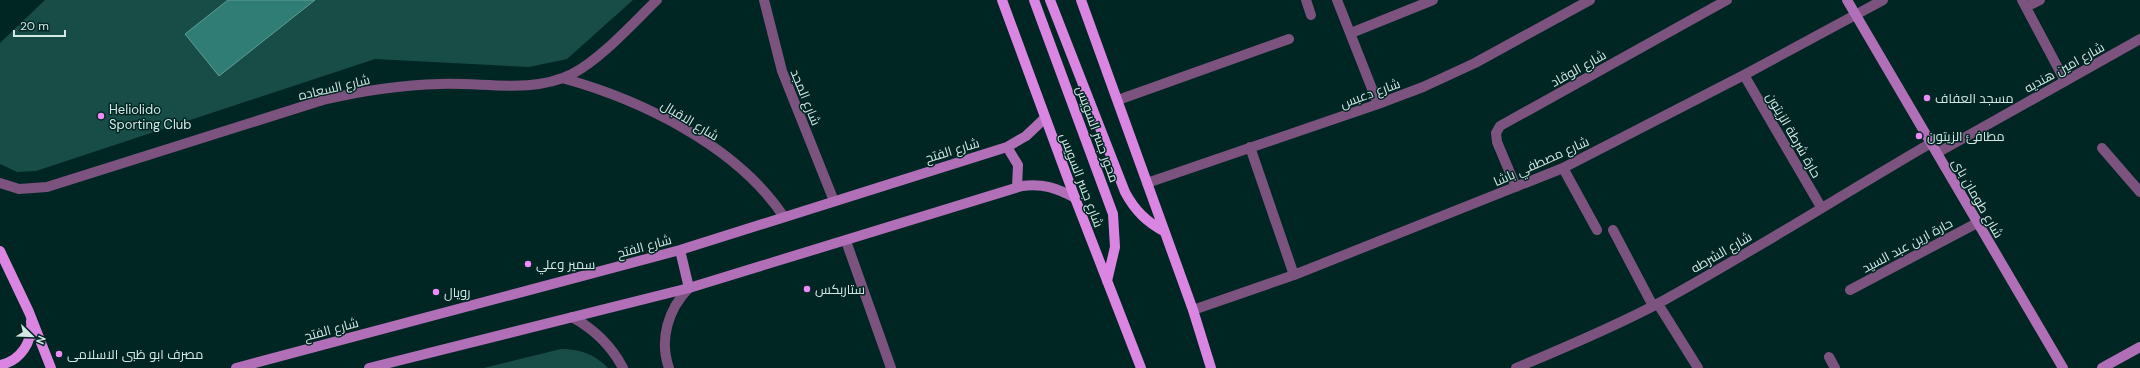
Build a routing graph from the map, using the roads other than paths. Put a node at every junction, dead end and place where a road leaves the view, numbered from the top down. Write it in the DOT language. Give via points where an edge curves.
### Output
graph roads {
  1 [pos="657,0"];
  2 [pos="764,0"];
  3 [pos="1002,0"];
  4 [pos="1034,0"];
  5 [pos="1050,0"];
  6 [pos="1081,0"];
  7 [pos="1306,0"];
  8 [pos="1337,0"];
  9 [pos="1433,0"];
  10 [pos="1590,0"];
  11 [pos="1727,0"];
  12 [pos="1847,0"];
  13 [pos="1883,0"];
  14 [pos="2040,0"];
  15 [pos="2024,4"];
  16 [pos="1311,15"];
  17 [pos="1855,15"];
  18 [pos="1351,33"];
  19 [pos="1289,39"];
  20 [pos="2140,39"];
  21 [pos="1744,75"];
  22 [pos="562,78"];
  23 [pos="2065,81"];
  24 [pos="1118,100"];
  25 [pos="1378,104"];
  26 [pos="1045,118"];
  27 [pos="1931,143"];
  28 [pos="1007,147"];
  29 [pos="1250,148"];
  30 [pos="2102,148"];
  31 [pos="1937,153"];
  32 [pos="1564,168"];
  33 [pos="1147,182"];
  34 [pos="0,183"];
  35 [pos="1017,187"];
  36 [pos="1516,187"];
  37 [pos="2140,192"];
  38 [pos="1075,198"];
  39 [pos="834,201"];
  40 [pos="1821,207"];
  41 [pos="784,217"];
  42 [pos="1977,223"];
  43 [pos="1596,230"];
  44 [pos="1613,230"];
  45 [pos="1165,232"];
  46 [pos="846,241"];
  47 [pos="680,250"];
  48 [pos="0,251"];
  49 [pos="1294,275"];
  50 [pos="1108,281"];
  51 [pos="689,288"];
  52 [pos="1850,290"];
  53 [pos="1655,305"];
  54 [pos="1194,310"];
  55 [pos="29,312"];
  56 [pos="572,317"];
  57 [pos="2140,347"];
  58 [pos="1829,357"];
  59 [pos="50,364"];
  60 [pos="0,366"];
  61 [pos="57,368"];
  62 [pos="236,368"];
  63 [pos="369,368"];
  64 [pos="623,368"];
  65 [pos="669,368"];
  66 [pos="891,368"];
  67 [pos="1142,368"];
  68 [pos="1211,368"];
  69 [pos="1516,368"];
  70 [pos="1698,368"];
  71 [pos="1835,368"];
  72 [pos="2063,368"];
  73 [pos="2102,368"];
  1 -- 22 [label="street, شارع السعاده" via="590,63"];
  2 -- 39 [label="street, شارع المجد" via="782,71"];
  3 -- 26 [label="main road, شارع جسر السويس"];
  4 -- 50 [label="main road, محور جسر السويس" via="1113,214 1115,247"];
  5 -- 45 [label="main road, محور جسر السويس" via="1128,197 1145,220"];
  6 -- 24 [label="main road"];
  7 -- 16 [label="street"];
  8 -- 18 [label="street"];
  9 -- 18 [label="street"];
  10 -- 25 [label="street, شارع دعبس" via="1449,75"];
  11 -- 36 [label="street, شارع الوقاد" via="1500,126 1496,133 1497,142"];
  12 -- 17 [label="main road, شارع طومان باى"];
  13 -- 17 [label="street, شارع مصطفي باشا"];
  14 -- 15 [label="street"];
  15 -- 23 [label="street"];
  17 -- 21 [label="street, شارع مصطفي باشا"];
  17 -- 27 [label="main road, شارع طومان باى"];
  18 -- 25 [label="street"];
  19 -- 24 [label="street"];
  20 -- 23 [label="street, شارع امين هنديه"];
  21 -- 32 [label="street, شارع مصطفي باشا"];
  21 -- 40 [label="street, حارة شرطة الزيتون"];
  22 -- 34 [label="street, شارع السعاده" via="528,86 438,84 355,93 323,100 47,187 19,189"];
  22 -- 41 [label="street, شارع الاقبال" via="630,101 693,135 729,160 761,188 772,198"];
  23 -- 31 [label="street, شارع امين هنديه"];
  24 -- 33 [label="main road"];
  25 -- 29 [label="street, شارع دعبس"];
  26 -- 28 [label="main road, شارع الفتح" via="1022,139"];
  26 -- 38 [label="main road, شارع جسر السويس"];
  27 -- 31 [label="main road, شارع طومان باى"];
  27 -- 40 [label="street, شارع الشرطه"];
  28 -- 35 [label="main road" via="1018,166"];
  28 -- 39 [label="main road, شارع الفتح"];
  29 -- 33 [label="street, شارع دعبس"];
  29 -- 49 [label="street"];
  30 -- 37 [label="street"];
  31 -- 42 [label="main road, شارع طومان باى"];
  32 -- 36 [label="street, شارع مصطفي باشا"];
  32 -- 43 [label="street"];
  33 -- 45 [label="main road"];
  35 -- 38 [label="main road" via="1045,185 1062,190"];
  35 -- 46 [label="main road"];
  36 -- 49 [label="street, شارع مصطفي باشا"];
  38 -- 50 [label="main road, شارع جسر السويس"];
  39 -- 41 [label="main road, شارع الفتح"];
  40 -- 53 [label="street, شارع الشرطه" via="1737,259"];
  41 -- 47 [label="main road, شارع الفتح"];
  42 -- 52 [label="street, حارة ارين عبد السيد"];
  42 -- 72 [label="main road, شارع طومان باى"];
  44 -- 53 [label="street"];
  45 -- 54 [label="main road"];
  46 -- 51 [label="main road"];
  46 -- 66 [label="street"];
  47 -- 51 [label="main road"];
  47 -- 62 [label="main road, شارع الفتح"];
  48 -- 55 [label="main road"];
  49 -- 54 [label="street, شارع مصطفي باشا"];
  50 -- 67 [label="main road, شارع جسر السويس"];
  51 -- 56 [label="main road"];
  51 -- 65 [label="street" via="675,305 667,326 665,348"];
  53 -- 69 [label="street, شارع الشرطه"];
  53 -- 70 [label="street"];
  54 -- 68 [label="main road"];
  55 -- 59 [label="main road"];
  55 -- 60 [label="main road" via="31,334 26,347 16,358"];
  56 -- 63 [label="main road"];
  56 -- 64 [label="street" via="585,324 602,339"];
  57 -- 73 [label="main road"];
  58 -- 71 [label="street"];
  59 -- 61 [label="main road"];
}
